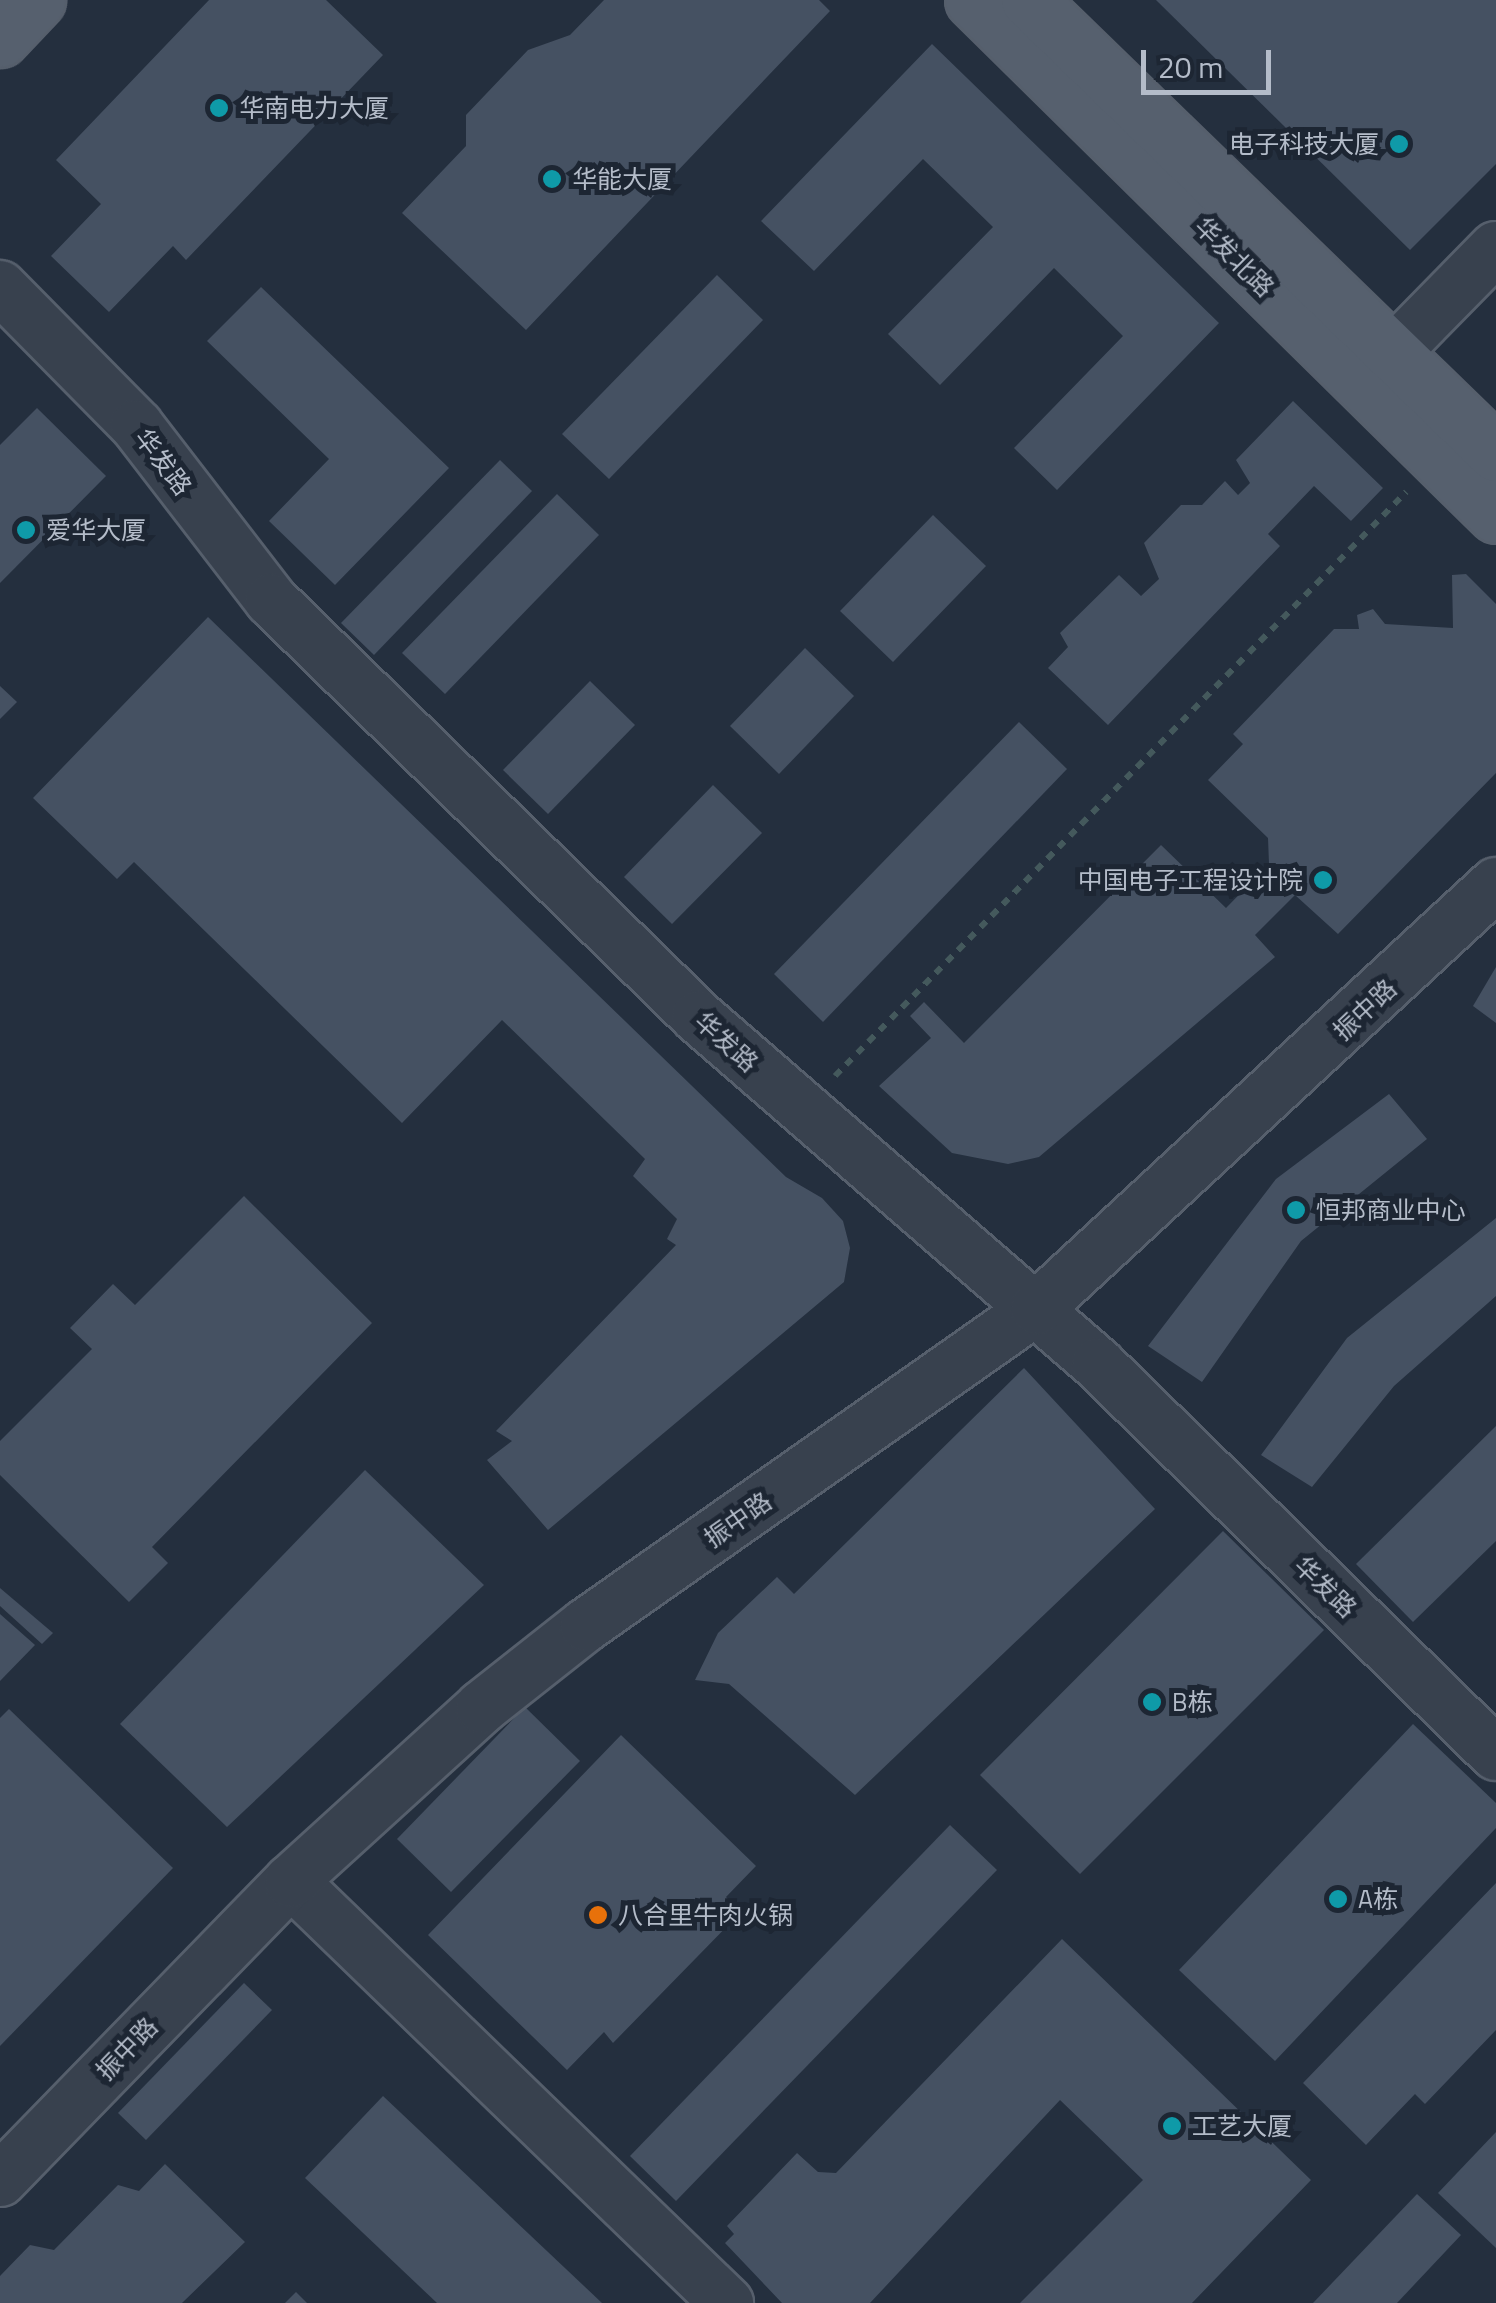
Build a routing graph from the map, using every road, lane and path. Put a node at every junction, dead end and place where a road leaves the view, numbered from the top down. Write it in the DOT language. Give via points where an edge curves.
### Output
graph roads {
  1 [pos="37,0"];
  2 [pos="973,0"];
  3 [pos="1030,0"];
  4 [pos="0,39"];
  5 [pos="1496,248"];
  6 [pos="0,287"];
  7 [pos="1393,353"];
  8 [pos="1496,452"];
  9 [pos="1438,458"];
  10 [pos="1496,514"];
  11 [pos="1496,884"];
  12 [pos="803,1110"];
  13 [pos="1037,1308"];
  14 [pos="1496,1754"];
  15 [pos="291,1881"];
  16 [pos="0,2180"];
  17 [pos="727,2303"];
  1 -- 4 [label="main road"];
  2 -- 9 [label="main road, 华发北路"];
  3 -- 7 [label="main road, 华发北路"];
  5 -- 7 [label="street"];
  6 -- 12 [label="street, 华发路" via="137,426 271,600 698,1017"];
  7 -- 8 [label="main road, 华发北路"];
  9 -- 10 [label="main road, 华发北路"];
  9 -- 12 [label="path"];
  11 -- 13 [label="street, 振中路"];
  12 -- 13 [label="street, 华发路"];
  13 -- 14 [label="street, 华发路"];
  13 -- 15 [label="street, 振中路" via="531,1667"];
  15 -- 16 [label="street, 振中路"];
  15 -- 17 [label="street"];
}
